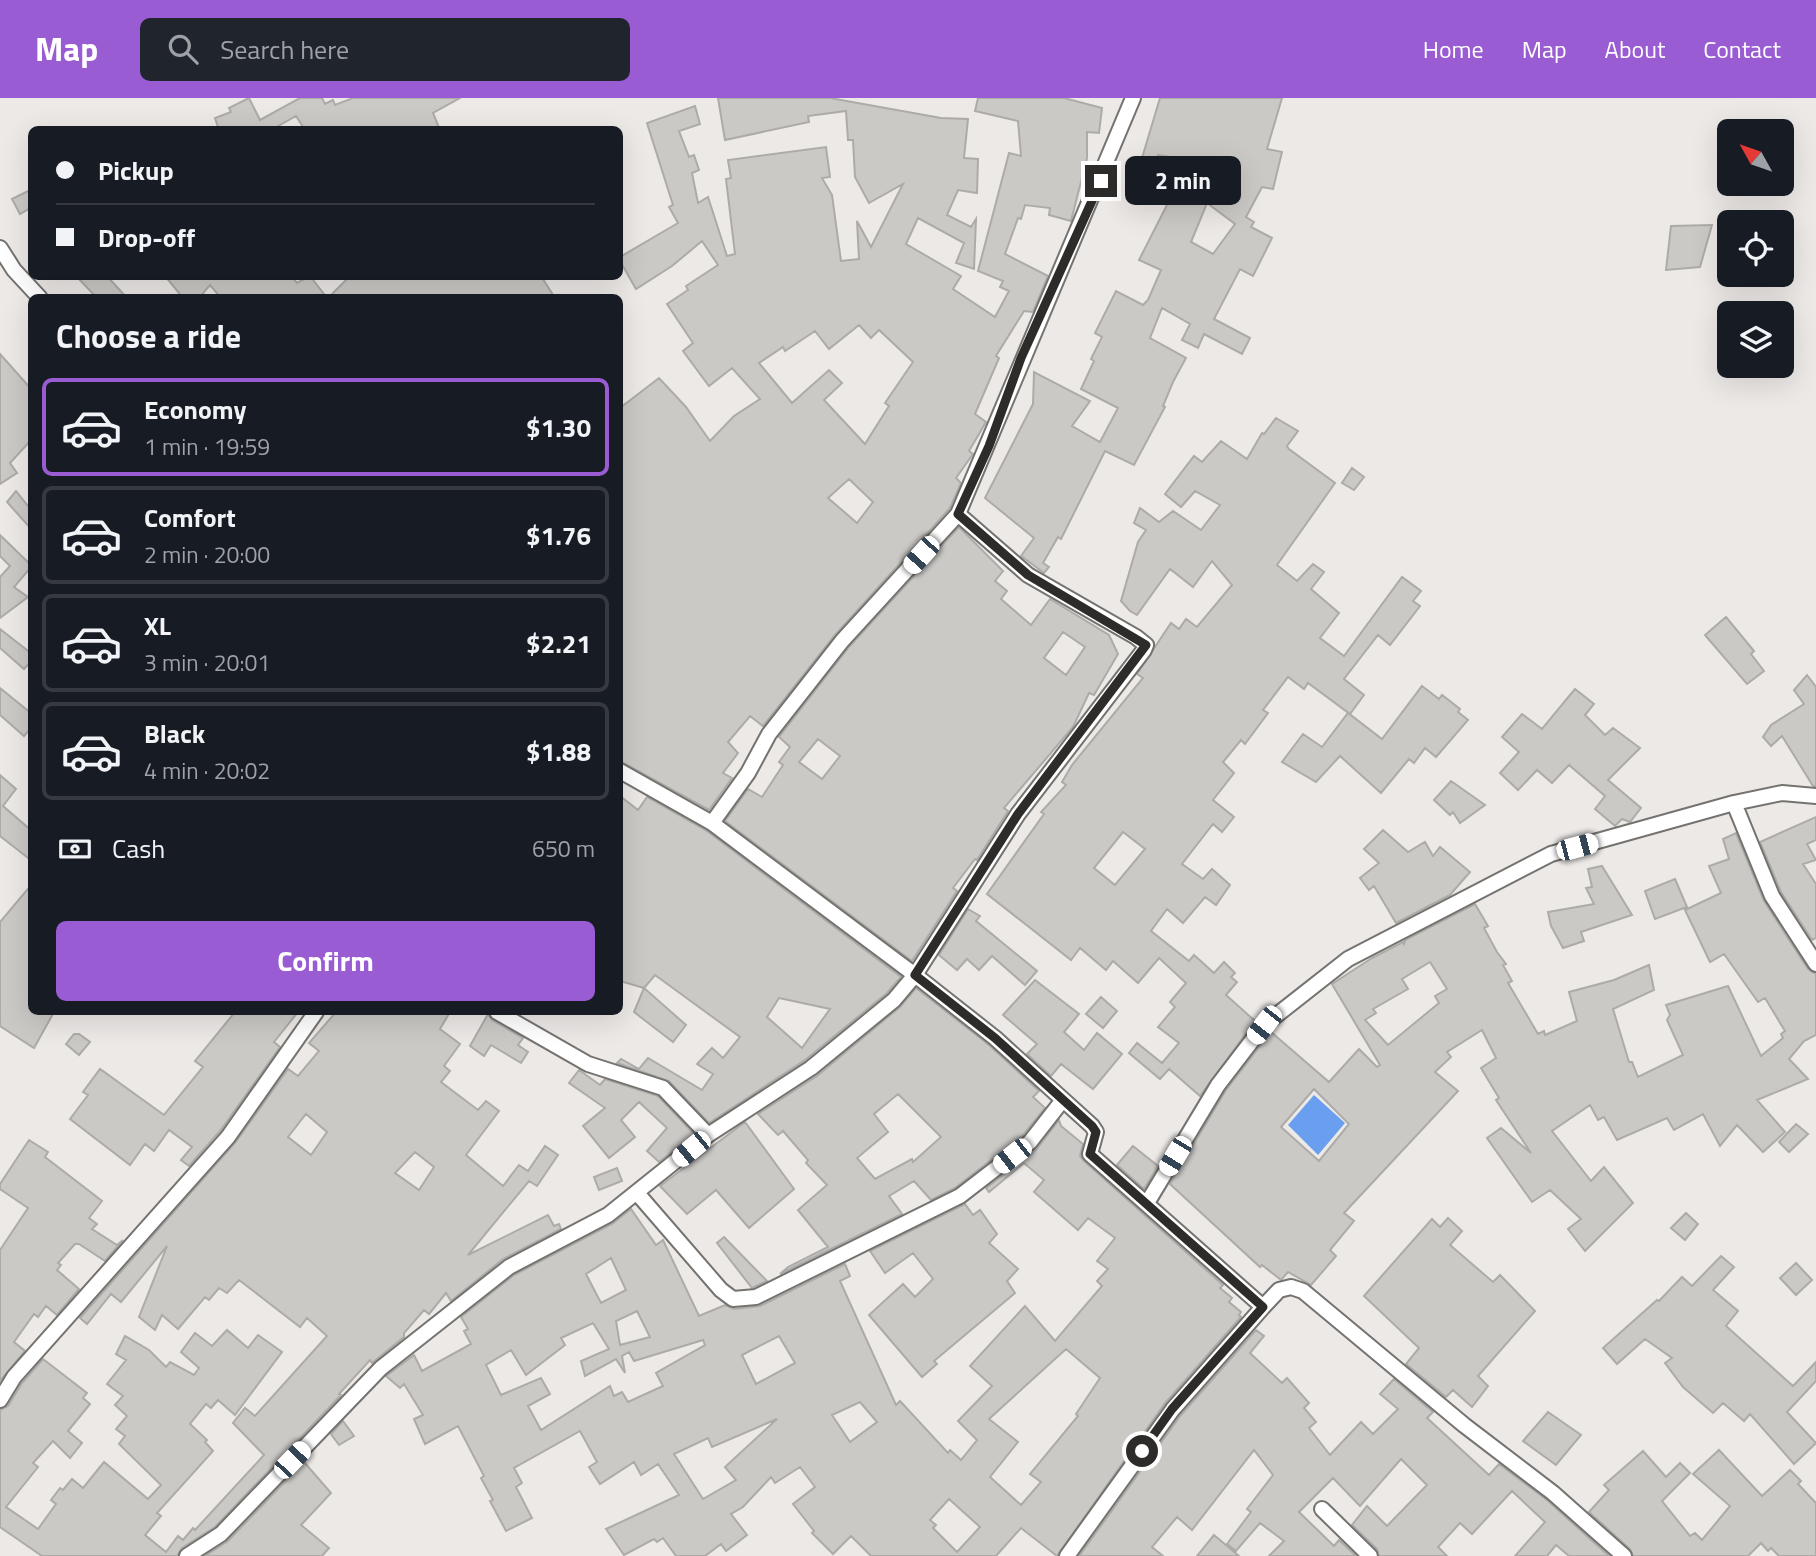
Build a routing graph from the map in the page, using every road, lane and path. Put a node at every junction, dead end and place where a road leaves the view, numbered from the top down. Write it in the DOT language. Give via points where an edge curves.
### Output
graph roads {
  1 [pos="1133,98"];
  2 [pos="0,248"];
  3 [pos="36,294"];
  4 [pos="958,514"];
  5 [pos="623,773"];
  6 [pos="1816,796"];
  7 [pos="1734,803"];
  8 [pos="712,823"];
  9 [pos="1816,964"];
  10 [pos="915,975"];
  11 [pos="314,1015"];
  12 [pos="502,1015"];
  13 [pos="1062,1101"];
  14 [pos="708,1135"];
  15 [pos="637,1193"];
  16 [pos="1147,1203"];
  17 [pos="1263,1307"];
  18 [pos="0,1400"];
  19 [pos="1322,1509"];
  20 [pos="187,1556"];
  21 [pos="1067,1556"];
  22 [pos="1370,1556"];
  23 [pos="1624,1556"];
  1 -- 4 [label="street"];
  2 -- 3 [label="street"];
  4 -- 8 [label="street" via="842,641 769,734"];
  4 -- 10 [label="street" via="1028,575 1146,645 1018,814"];
  5 -- 8 [label="street"];
  6 -- 7 [label="street" via="1782,793"];
  7 -- 9 [label="street" via="1772,896"];
  7 -- 16 [label="street" via="1551,854 1348,958 1264,1025 1218,1085"];
  8 -- 10 [label="street"];
  10 -- 13 [label="street" via="995,1038"];
  10 -- 14 [label="street" via="894,1000 811,1068"];
  11 -- 18 [label="street" via="228,1137 14,1377"];
  12 -- 14 [label="street" via="588,1064 663,1088"];
  13 -- 15 [label="street" via="1030,1142 960,1196 756,1297 739,1300 721,1290"];
  13 -- 16 [label="street" via="1096,1132 1090,1154"];
  14 -- 15 [label="street"];
  15 -- 20 [label="street" via="608,1215 509,1267 382,1368 221,1534"];
  16 -- 17 [label="street"];
  17 -- 21 [label="street" via="1172,1409"];
  17 -- 23 [label="street" via="1279,1290 1303,1291"];
  19 -- 22 [label="street"];
}
